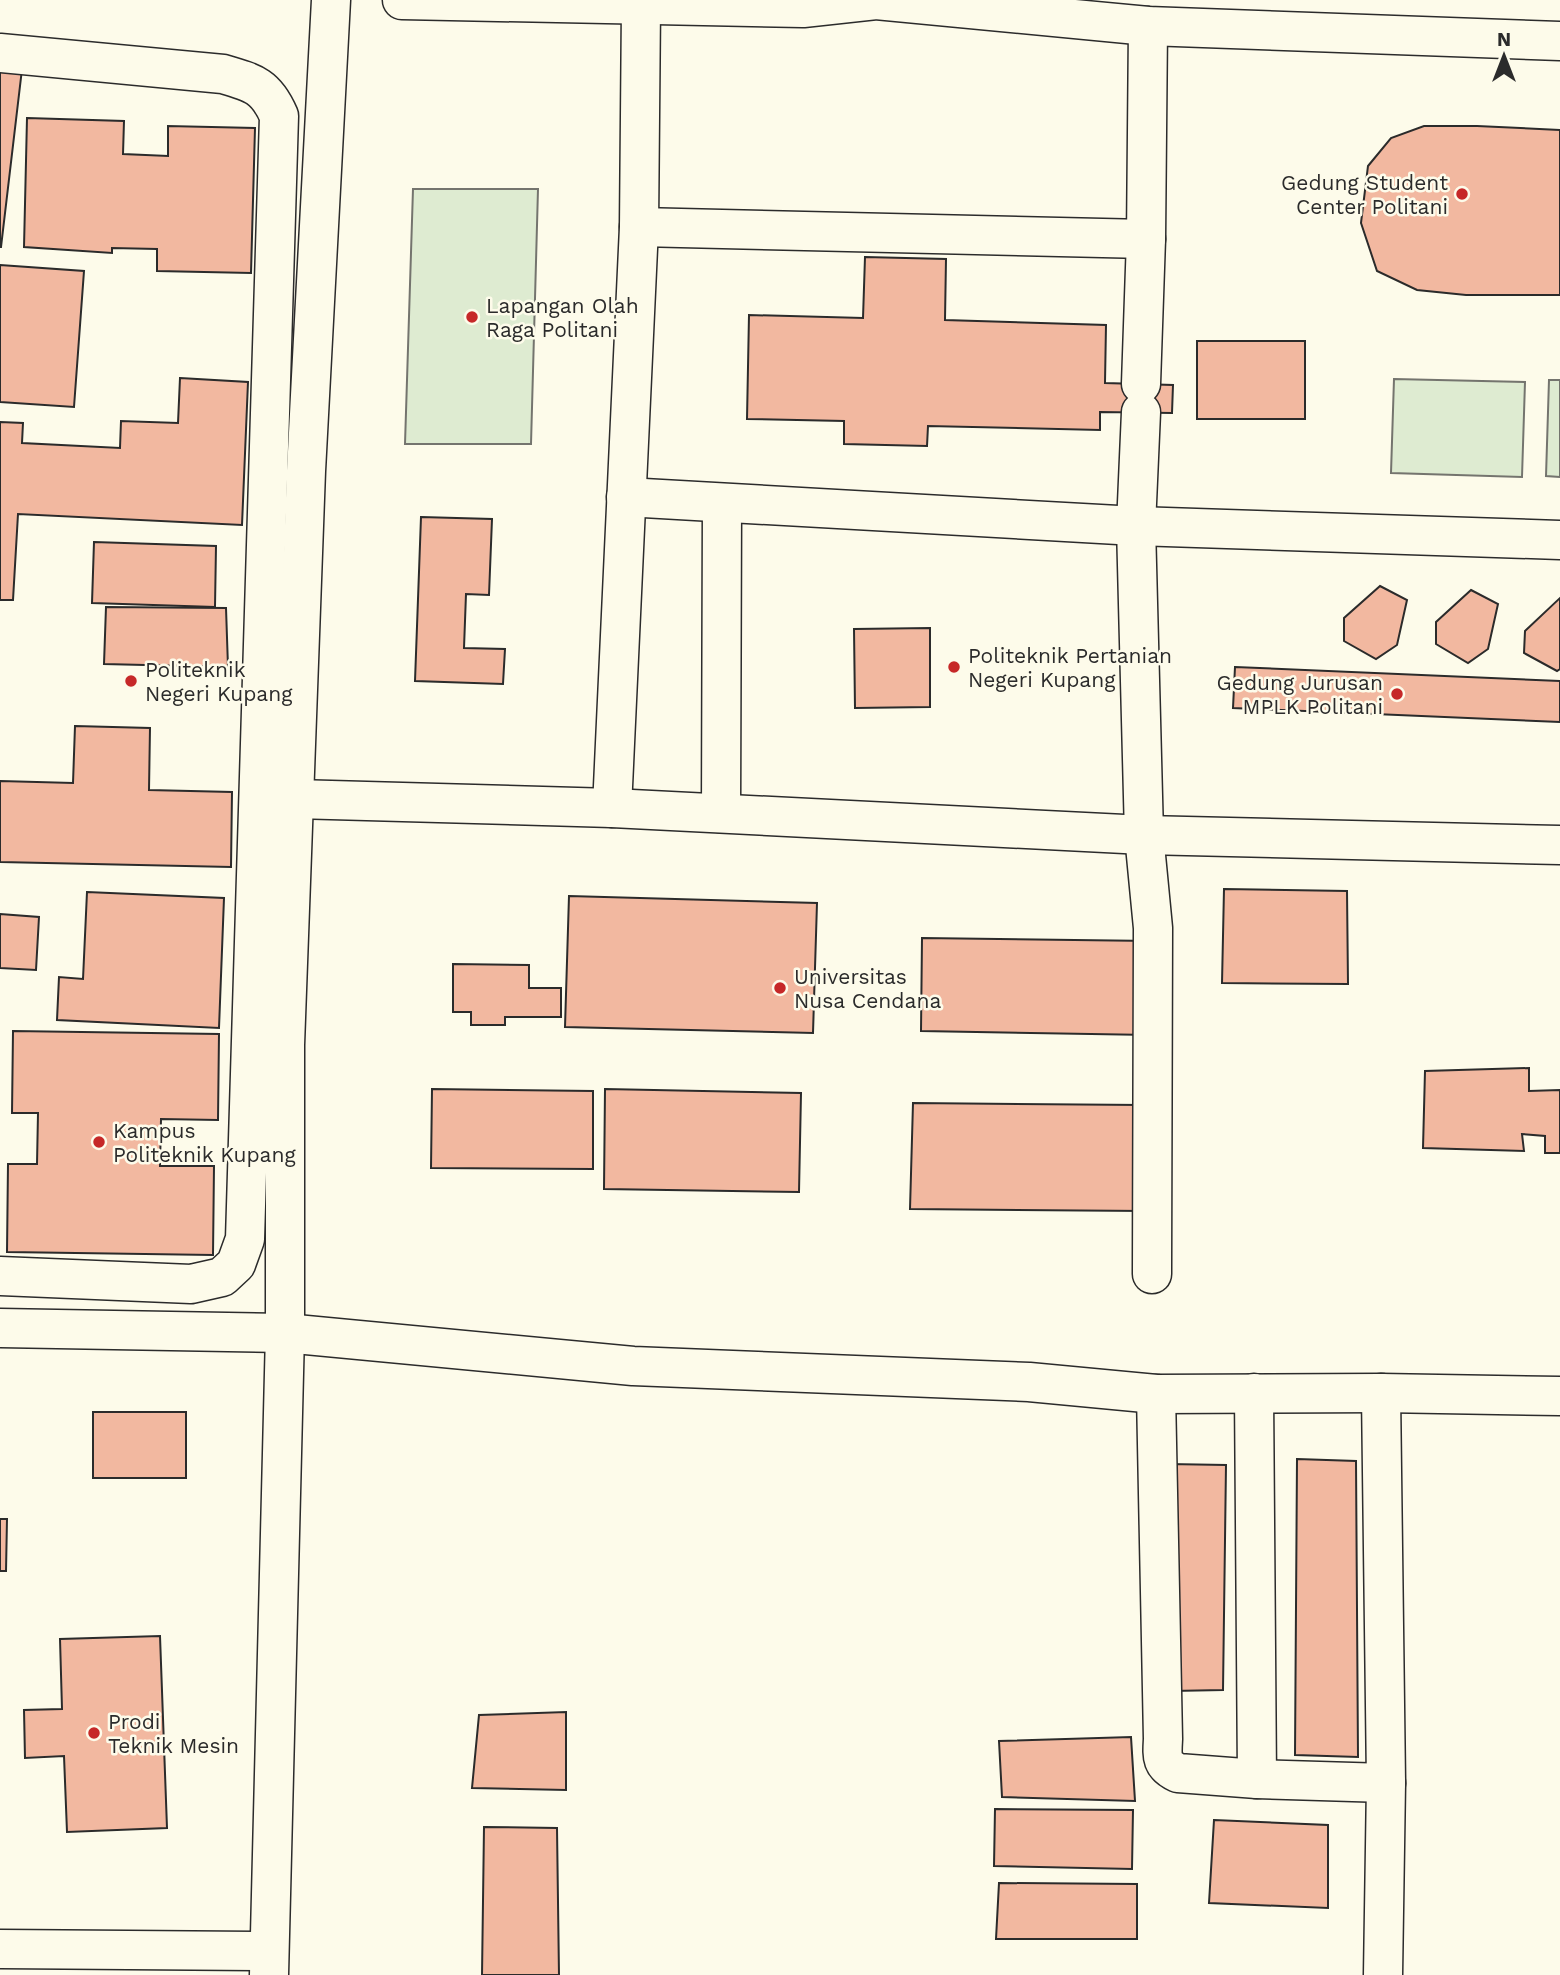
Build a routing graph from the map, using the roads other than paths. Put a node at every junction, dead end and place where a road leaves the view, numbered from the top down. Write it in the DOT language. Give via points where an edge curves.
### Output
graph roads {
  1 [pos="331,0"];
  2 [pos="402,0"];
  3 [pos="876,0"];
  4 [pos="640,5"];
  5 [pos="1148,26"];
  6 [pos="1560,41"];
  7 [pos="0,52"];
  8 [pos="639,227"];
  9 [pos="1146,239"];
  10 [pos="626,497"];
  11 [pos="722,503"];
  12 [pos="1136,526"];
  13 [pos="1560,540"];
  14 [pos="295,799"];
  15 [pos="612,808"];
  16 [pos="721,813"];
  17 [pos="1144,835"];
  18 [pos="1560,845"];
  19 [pos="1152,1274"];
  20 [pos="0,1276"];
  21 [pos="0,1328"];
  22 [pos="285,1333"];
  23 [pos="1254,1393"];
  24 [pos="1381,1393"];
  25 [pos="1156,1394"];
  26 [pos="1560,1396"];
  27 [pos="1257,1779"];
  28 [pos="1386,1783"];
  29 [pos="0,1949"];
  30 [pos="269,1963"];
  31 [pos="1383,1975"];
  1 -- 14 [label="street" via="306,471"];
  2 -- 4 [label="street"];
  3 -- 4 [label="street" via="803,8"];
  3 -- 5 [label="street"];
  4 -- 8 [label="street"];
  5 -- 6 [label="street"];
  5 -- 9 [label="street"];
  7 -- 20 [label="street" via="223,74 249,82 271,97 279,117 245,1239 236,1264 222,1278 191,1284"];
  8 -- 9 [label="street"];
  8 -- 10 [label="street"];
  9 -- 12 [label="street"];
  10 -- 11 [label="street"];
  10 -- 15 [label="street"];
  11 -- 12 [label="street"];
  11 -- 16 [label="street"];
  12 -- 13 [label="street"];
  12 -- 17 [label="street"];
  14 -- 15 [label="street"];
  14 -- 22 [label="street" via="285,1045"];
  15 -- 16 [label="street"];
  16 -- 17 [label="street"];
  17 -- 18 [label="street"];
  17 -- 19 [label="street" via="1153,928"];
  21 -- 22 [label="street"];
  22 -- 25 [label="street" via="633,1366 1030,1382"];
  22 -- 30 [label="street"];
  23 -- 24 [label="street"];
  23 -- 25 [label="street"];
  23 -- 27 [label="street"];
  24 -- 26 [label="street"];
  24 -- 28 [label="street"];
  25 -- 27 [label="street" via="1162,1756 1168,1768 1178,1773"];
  27 -- 28 [label="street"];
  28 -- 31 [label="street"];
  29 -- 30 [label="street"];
}
